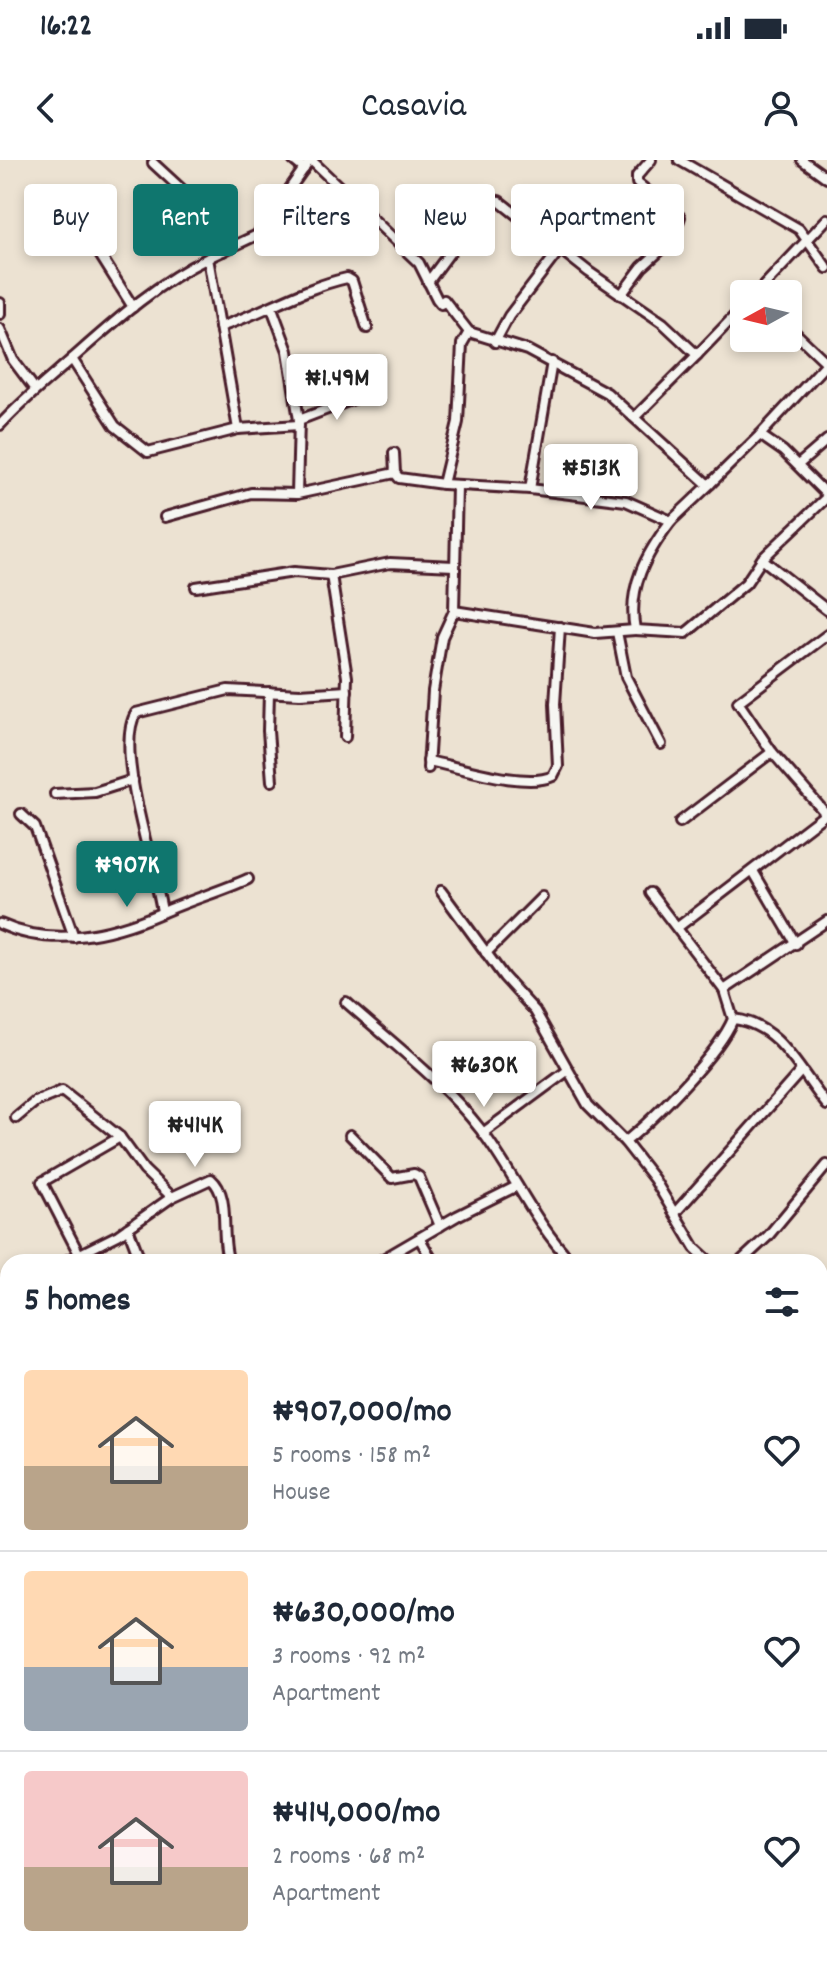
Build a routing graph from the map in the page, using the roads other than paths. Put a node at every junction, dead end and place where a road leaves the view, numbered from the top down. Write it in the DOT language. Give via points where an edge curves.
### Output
graph roads {
  1 [pos="293,160"];
  2 [pos="311,160"];
  3 [pos="651,160"];
  4 [pos="679,160"];
  5 [pos="802,160"];
  6 [pos="153,163"];
  7 [pos="304,169"];
  8 [pos="827,178"];
  9 [pos="176,184"];
  10 [pos="511,213"];
  11 [pos="827,219"];
  12 [pos="806,243"];
  13 [pos="238,244"];
  14 [pos="101,256"];
  15 [pos="212,256"];
  16 [pos="555,256"];
  17 [pos="569,256"];
  18 [pos="208,258"];
  19 [pos="827,268"];
  20 [pos="770,280"];
  21 [pos="428,282"];
  22 [pos="621,295"];
  23 [pos="0,303"];
  24 [pos="133,307"];
  25 [pos="272,308"];
  26 [pos="0,314"];
  27 [pos="730,321"];
  28 [pos="220,327"];
  29 [pos="367,328"];
  30 [pos="0,329"];
  31 [pos="469,332"];
  32 [pos="802,339"];
  33 [pos="2,341"];
  34 [pos="495,342"];
  35 [pos="697,355"];
  36 [pos="72,359"];
  37 [pos="552,362"];
  38 [pos="827,363"];
  39 [pos="34,388"];
  40 [pos="364,395"];
  41 [pos="635,417"];
  42 [pos="299,422"];
  43 [pos="0,425"];
  44 [pos="238,429"];
  45 [pos="760,435"];
  46 [pos="827,440"];
  47 [pos="394,453"];
  48 [pos="798,465"];
  49 [pos="395,473"];
  50 [pos="443,484"];
  51 [pos="710,484"];
  52 [pos="457,486"];
  53 [pos="530,489"];
  54 [pos="297,494"];
  55 [pos="827,496"];
  56 [pos="165,517"];
  57 [pos="671,521"];
  58 [pos="762,559"];
  59 [pos="454,566"];
  60 [pos="331,575"];
  61 [pos="196,587"];
  62 [pos="827,610"];
  63 [pos="454,611"];
  64 [pos="560,627"];
  65 [pos="635,630"];
  66 [pos="617,632"];
  67 [pos="827,635"];
  68 [pos="347,691"];
  69 [pos="269,692"];
  70 [pos="345,737"];
  71 [pos="661,744"];
  72 [pos="772,752"];
  73 [pos="133,780"];
  74 [pos="272,781"];
  75 [pos="55,794"];
  76 [pos="21,814"];
  77 [pos="827,814"];
  78 [pos="680,822"];
  79 [pos="753,871"];
  80 [pos="248,879"];
  81 [pos="441,891"];
  82 [pos="650,893"];
  83 [pos="542,897"];
  84 [pos="162,912"];
  85 [pos="827,921"];
  86 [pos="0,924"];
  87 [pos="678,927"];
  88 [pos="74,937"];
  89 [pos="796,944"];
  90 [pos="486,953"];
  91 [pos="724,990"];
  92 [pos="346,1002"];
  93 [pos="733,1019"];
  94 [pos="567,1071"];
  95 [pos="800,1072"];
  96 [pos="827,1088"];
  97 [pos="820,1096"];
  98 [pos="827,1105"];
  99 [pos="16,1118"];
  100 [pos="483,1133"];
  101 [pos="350,1135"];
  102 [pos="120,1137"];
  103 [pos="625,1142"];
  104 [pos="827,1165"];
  105 [pos="517,1186"];
  106 [pos="172,1197"];
  107 [pos="675,1213"];
  108 [pos="440,1226"];
  109 [pos="128,1228"];
  110 [pos="420,1239"];
  111 [pos="79,1254"];
  112 [pos="138,1254"];
  113 [pos="227,1254"];
  114 [pos="393,1254"];
  115 [pos="428,1254"];
  116 [pos="566,1254"];
  117 [pos="701,1254"];
  118 [pos="749,1254"];
  1 -- 7 [label="street"];
  2 -- 7 [label="street"];
  2 -- 21 [label="street" via="411,254"];
  3 -- 22 [label="street" via="637,183 680,217 672,240"];
  4 -- 12 [label="street" via="799,229"];
  5 -- 8 [label="street"];
  6 -- 9 [label="street"];
  7 -- 13 [label="street" via="257,235"];
  10 -- 21 [label="street" via="494,200"];
  11 -- 12 [label="street"];
  12 -- 19 [label="street"];
  12 -- 20 [label="street"];
  14 -- 24 [label="street"];
  15 -- 18 [label="street"];
  16 -- 34 [label="street"];
  17 -- 22 [label="street"];
  18 -- 24 [label="street"];
  18 -- 28 [label="street"];
  21 -- 31 [label="street"];
  22 -- 35 [label="street" via="663,323"];
  23 -- 26 [label="street"];
  24 -- 36 [label="street"];
  25 -- 28 [label="street"];
  25 -- 29 [label="street" via="349,278"];
  25 -- 42 [label="street" via="288,351"];
  27 -- 35 [label="street"];
  28 -- 44 [label="street"];
  30 -- 33 [label="street"];
  31 -- 34 [label="street"];
  31 -- 50 [label="street" via="462,344 458,422"];
  32 -- 38 [label="street"];
  33 -- 39 [label="street"];
  34 -- 37 [label="street"];
  35 -- 41 [label="street"];
  36 -- 39 [label="street"];
  36 -- 44 [label="street" via="115,426 148,452"];
  37 -- 41 [label="street" via="607,393"];
  37 -- 53 [label="street"];
  38 -- 45 [label="street"];
  39 -- 43 [label="street"];
  40 -- 42 [label="street"];
  41 -- 51 [label="street"];
  42 -- 44 [label="street"];
  42 -- 54 [label="street"];
  45 -- 48 [label="street"];
  45 -- 51 [label="street"];
  46 -- 48 [label="street"];
  47 -- 49 [label="street"];
  48 -- 55 [label="street"];
  49 -- 50 [label="street"];
  49 -- 54 [label="street"];
  50 -- 52 [label="street"];
  51 -- 57 [label="street"];
  52 -- 53 [label="street"];
  52 -- 59 [label="street"];
  53 -- 57 [label="street" via="626,501"];
  54 -- 56 [label="street" via="251,493"];
  55 -- 58 [label="street"];
  57 -- 65 [label="street" via="638,576"];
  58 -- 62 [label="street"];
  58 -- 65 [label="street" via="746,583 686,633"];
  59 -- 60 [label="street" via="390,563"];
  59 -- 63 [label="street"];
  60 -- 61 [label="street" via="294,572"];
  60 -- 68 [label="street"];
  63 -- 64 [label="street"];
  63 -- 64 [label="street" via="442,637 428,765 512,778 553,776 558,762"];
  64 -- 66 [label="street"];
  65 -- 66 [label="street"];
  66 -- 71 [label="street" via="626,677"];
  67 -- 72 [label="street" via="739,701"];
  68 -- 69 [label="street"];
  68 -- 70 [label="street"];
  69 -- 73 [label="street" via="228,690 140,710 131,728"];
  69 -- 74 [label="street"];
  72 -- 77 [label="street"];
  72 -- 78 [label="street"];
  73 -- 75 [label="street" via="95,792"];
  73 -- 84 [label="street"];
  76 -- 88 [label="street" via="35,827"];
  77 -- 79 [label="street"];
  79 -- 87 [label="street"];
  79 -- 89 [label="street"];
  80 -- 84 [label="street"];
  81 -- 90 [label="street"];
  82 -- 87 [label="street"];
  83 -- 90 [label="street"];
  84 -- 88 [label="street"];
  85 -- 89 [label="street"];
  86 -- 88 [label="street" via="46,938"];
  87 -- 91 [label="street"];
  89 -- 91 [label="street"];
  90 -- 94 [label="street" via="535,1011"];
  91 -- 93 [label="street"];
  92 -- 100 [label="street" via="427,1073"];
  93 -- 95 [label="street" via="769,1031"];
  93 -- 103 [label="street" via="657,1113"];
  94 -- 100 [label="street"];
  94 -- 103 [label="street" via="588,1105"];
  95 -- 97 [label="street"];
  95 -- 107 [label="street"];
  96 -- 97 [label="street"];
  97 -- 98 [label="street"];
  99 -- 102 [label="street" via="35,1102 62,1091"];
  100 -- 105 [label="street"];
  101 -- 108 [label="street" via="392,1178 419,1177"];
  102 -- 106 [label="street"];
  102 -- 111 [label="street" via="42,1182"];
  103 -- 107 [label="street"];
  104 -- 118 [label="street"];
  105 -- 108 [label="street"];
  105 -- 116 [label="street"];
  106 -- 109 [label="street"];
  106 -- 113 [label="street" via="211,1179 217,1184"];
  107 -- 117 [label="street"];
  108 -- 110 [label="street"];
  109 -- 111 [label="street"];
  109 -- 112 [label="street"];
  110 -- 114 [label="street"];
  110 -- 115 [label="street"];
}
